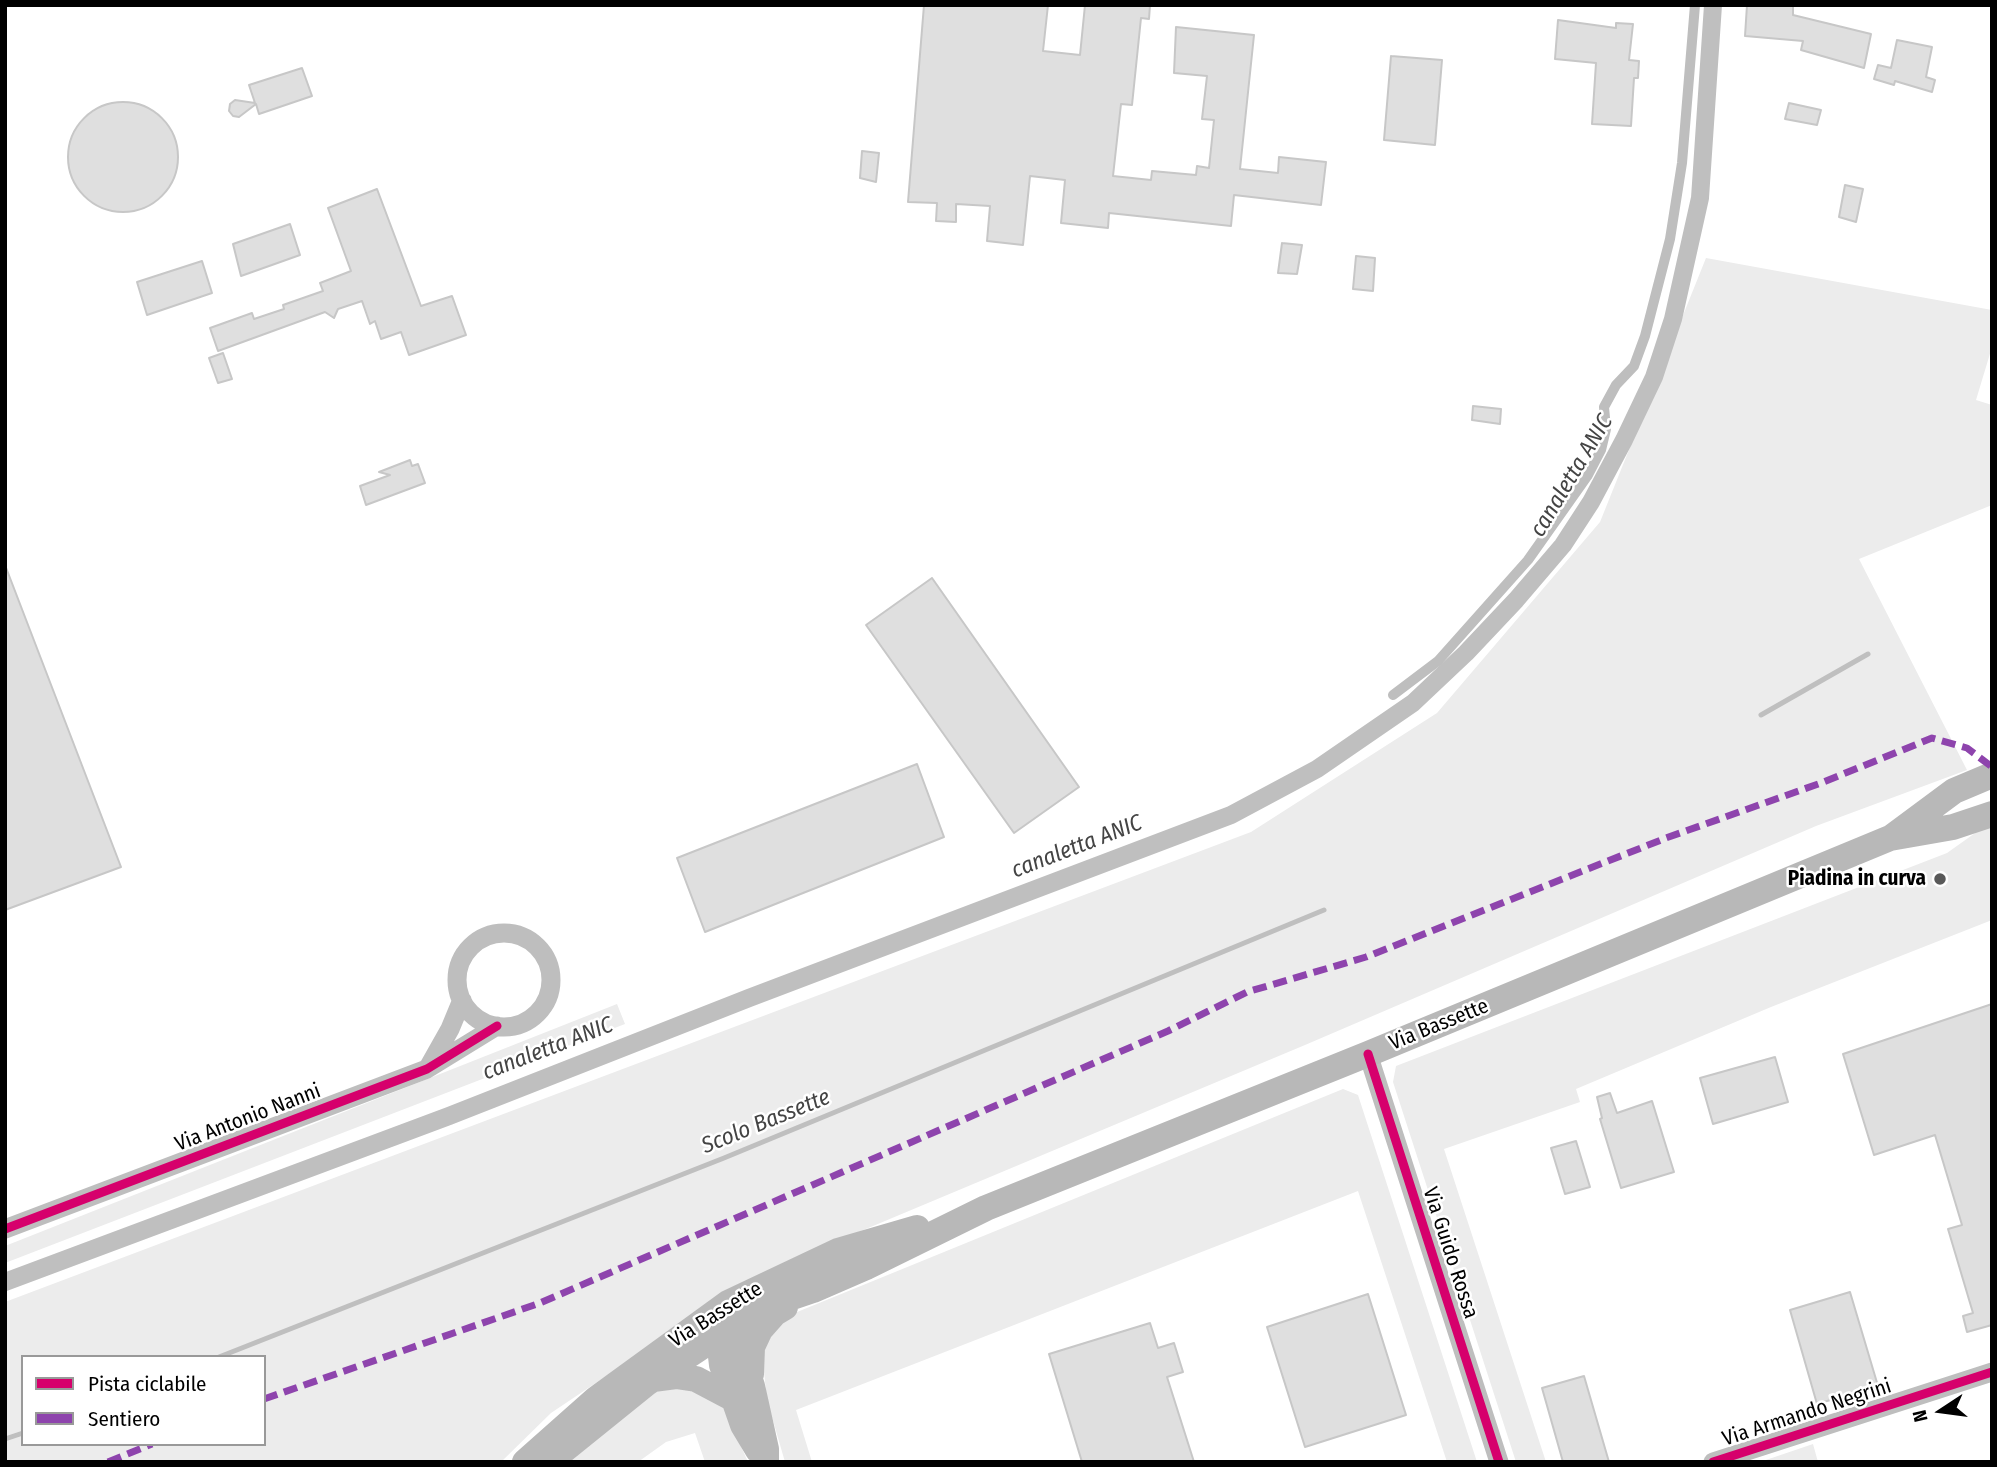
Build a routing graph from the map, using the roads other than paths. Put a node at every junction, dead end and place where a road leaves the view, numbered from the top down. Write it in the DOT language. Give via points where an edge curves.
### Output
graph roads {
  1 [pos="1695,5"];
  2 [pos="1393,695"];
  3 [pos="1992,775"];
  4 [pos="1992,790"];
  5 [pos="1992,800"];
  6 [pos="1992,814"];
  7 [pos="1928,821"];
  8 [pos="462,1000"];
  9 [pos="497,1026"];
  10 [pos="1368,1054"];
  11 [pos="427,1069"];
  12 [pos="986,1208"];
  13 [pos="5,1229"];
  14 [pos="896,1234"];
  15 [pos="813,1290"];
  16 [pos="726,1330"];
  17 [pos="1992,1372"];
  18 [pos="653,1379"];
  19 [pos="742,1392"];
  20 [pos="557,1432"];
  21 [pos="525,1462"];
  22 [pos="549,1462"];
  23 [pos="765,1462"];
  24 [pos="1499,1462"];
  25 [pos="1713,1462"];
  1 -- 2 [label="lane" via="1682,163 1670,240 1634,366 1604,407 1606,429 1601,450 1528,560 1438,661"];
  3 -- 7 [label="main road, Via Bassette" via="1954,791"];
  4 -- 7 [label="main road, Via Bassette"];
  5 -- 7 [label="main road, Via Bassette" via="1943,820"];
  6 -- 7 [label="main road, Via Bassette" via="1953,827"];
  7 -- 10 [label="main road, Via Bassette"];
  8 -- 9 [label="street" via="477,1017"];
  8 -- 9 [label="street, Via Antonio Nanni" via="458,971 473,944 501,933 518,934 532,942 550,969 546,1000 526,1021"];
  8 -- 11 [label="street, Via Antonio Nanni"];
  9 -- 11 [label="street, Via Antonio Nanni"];
  10 -- 12 [label="main road, Via Bassette"];
  10 -- 24 [label="street, Via Guido Rossa"];
  11 -- 13 [label="street, Via Antonio Nanni"];
  12 -- 14 [label="main road, Via Bassette"];
  12 -- 15 [label="main road, Via Bassette"];
  14 -- 16 [label="main road, Via Bassette" via="733,1313"];
  14 -- 20 [label="main road, Via Bassette" via="838,1251 727,1303"];
  15 -- 16 [label="main road, Via Bassette" via="760,1308"];
  15 -- 19 [label="main road" via="775,1313 760,1330"];
  16 -- 18 [label="main road, Via Bassette"];
  16 -- 19 [label="main road"];
  16 -- 20 [label="main road, Via Bassette" via="708,1326 580,1426"];
  17 -- 25 [label="street, Via Armando Negrini"];
  18 -- 19 [label="main road" via="676,1376"];
  18 -- 22 [label="main road, Via Bassette"];
  19 -- 23 [label="main road" via="743,1425"];
  20 -- 21 [label="main road, Via Bassette"];
}
